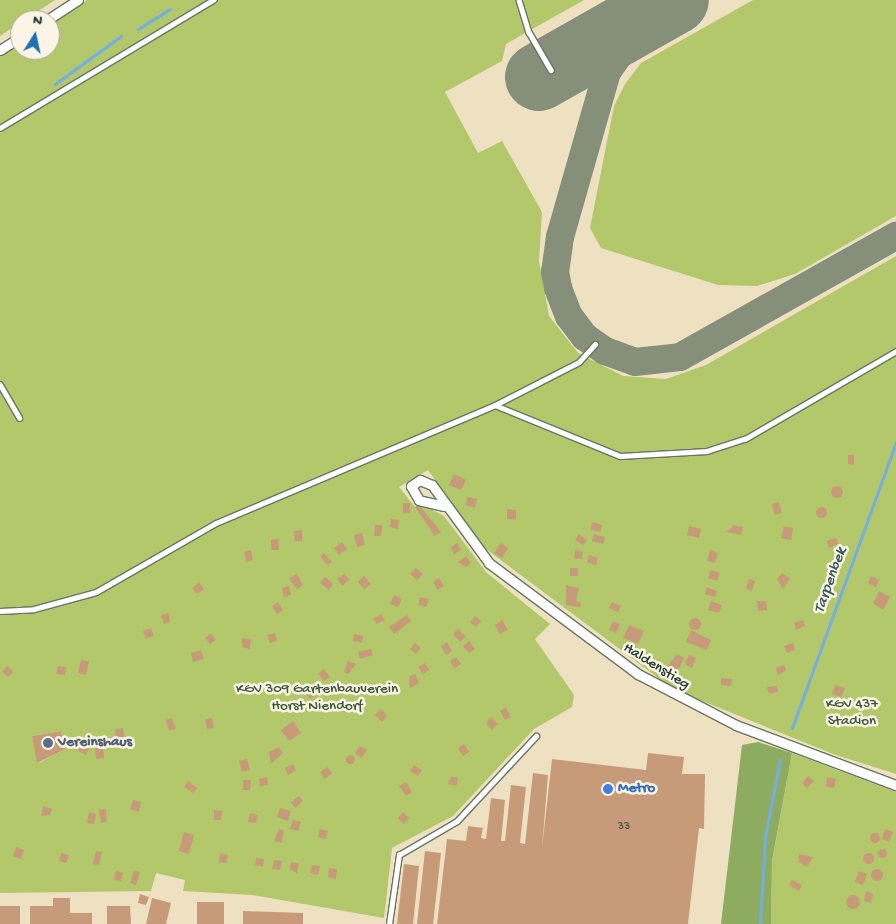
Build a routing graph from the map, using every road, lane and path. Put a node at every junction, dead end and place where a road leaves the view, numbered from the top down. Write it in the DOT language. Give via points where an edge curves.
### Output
graph roads {
  1 [pos="78,0"];
  2 [pos="213,0"];
  3 [pos="519,0"];
  4 [pos="60,12"];
  5 [pos="551,70"];
  6 [pos="0,128"];
  7 [pos="595,344"];
  8 [pos="896,351"];
  9 [pos="0,384"];
  10 [pos="495,405"];
  11 [pos="20,418"];
  12 [pos="444,506"];
  13 [pos="0,611"];
  14 [pos="536,736"];
  15 [pos="896,784"];
  16 [pos="389,924"];
  1 -- 4 [label="street"];
  2 -- 6 [label="lane"];
  3 -- 5 [label="lane" via="529,32"];
  7 -- 10 [label="lane" via="579,362"];
  8 -- 10 [label="lane" via="745,439 707,452 620,456"];
  9 -- 11 [label="lane"];
  10 -- 13 [label="lane" via="216,524 96,592 34,609"];
  12 -- 15 [label="street, Haldenstieg" via="489,563 638,674 736,725"];
  14 -- 16 [label="lane" via="457,820 399,855"];
}
